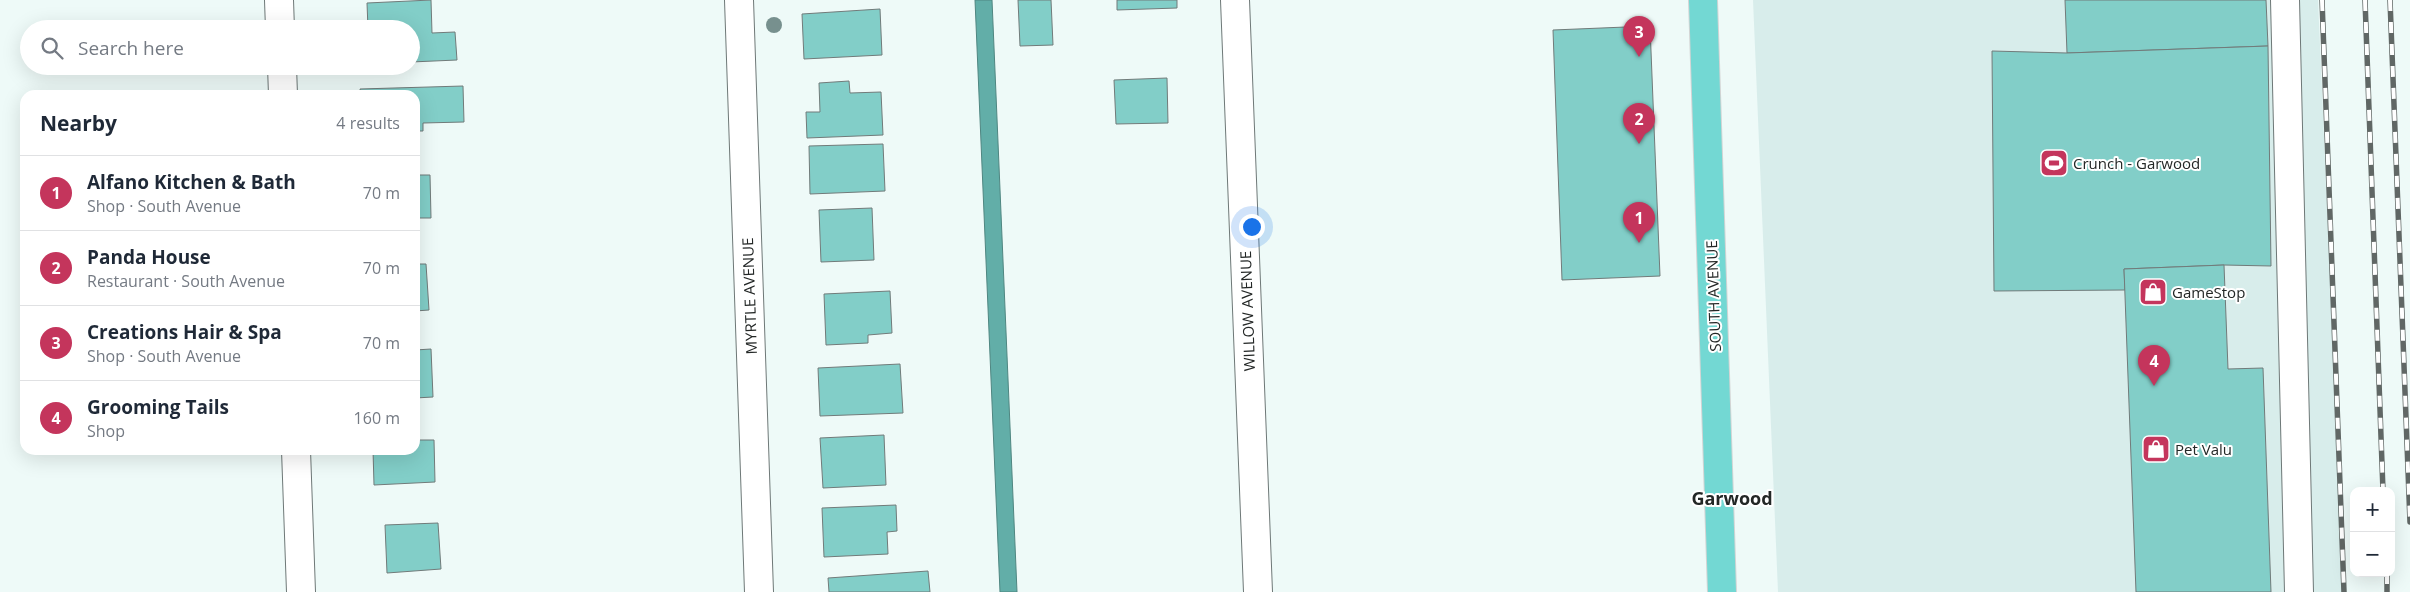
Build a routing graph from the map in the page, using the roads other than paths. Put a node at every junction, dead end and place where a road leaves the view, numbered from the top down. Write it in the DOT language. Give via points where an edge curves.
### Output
graph roads {
  1 [pos="279,0"];
  2 [pos="739,0"];
  3 [pos="1235,0"];
  4 [pos="1703,0"];
  5 [pos="2285,0"];
  6 [pos="280,20"];
  7 [pos="282,75"];
  8 [pos="283,90"];
  9 [pos="296,455"];
  10 [pos="301,592"];
  11 [pos="759,592"];
  12 [pos="1258,592"];
  13 [pos="1722,592"];
  14 [pos="2299,592"];
  1 -- 6 [label="street"];
  2 -- 11 [label="street, MYRTLE AVENUE"];
  3 -- 12 [label="street, WILLOW AVENUE"];
  4 -- 13 [label="main road, SOUTH AVENUE"];
  5 -- 14 [label="street"];
  7 -- 8 [label="street"];
  9 -- 10 [label="street"];
}
